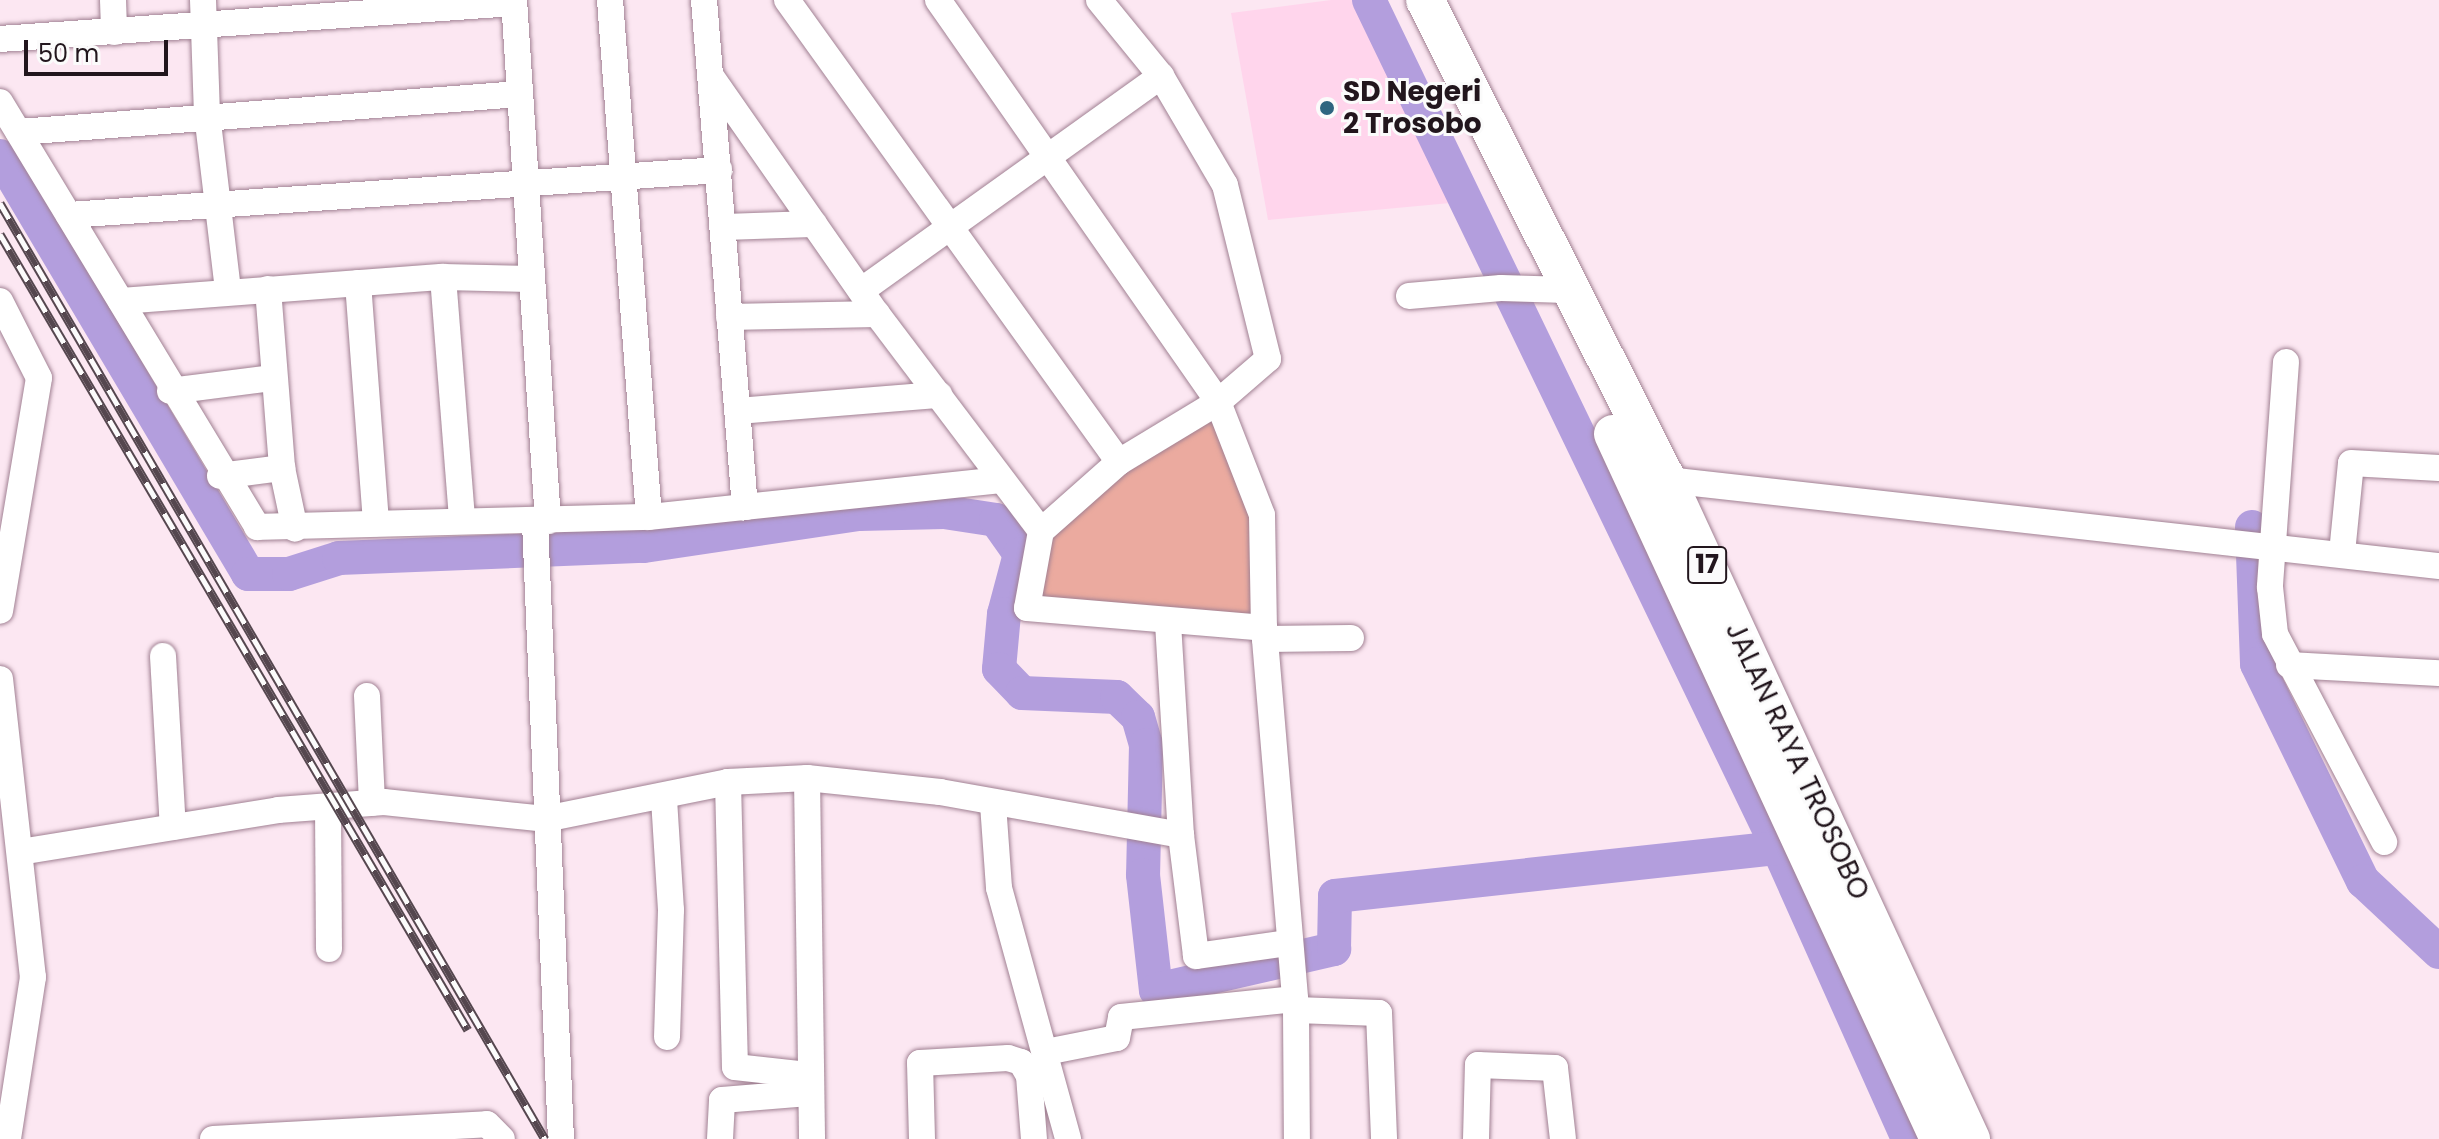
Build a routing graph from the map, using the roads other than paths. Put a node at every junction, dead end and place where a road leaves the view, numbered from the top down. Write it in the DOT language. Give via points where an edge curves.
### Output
graph roads {
  1 [pos="113,0"];
  2 [pos="610,0"];
  3 [pos="704,0"];
  4 [pos="787,0"];
  5 [pos="938,0"];
  6 [pos="1099,0"];
  7 [pos="1400,0"];
  8 [pos="1425,0"];
  9 [pos="514,2"];
  10 [pos="204,13"];
  11 [pos="114,32"];
  12 [pos="0,39"];
  13 [pos="710,75"];
  14 [pos="1161,76"];
  15 [pos="520,94"];
  16 [pos="0,102"];
  17 [pos="207,114"];
  18 [pos="19,132"];
  19 [pos="1047,159"];
  20 [pos="719,170"];
  21 [pos="626,179"];
  22 [pos="523,186"];
  23 [pos="217,204"];
  24 [pos="69,215"];
  25 [pos="814,224"];
  26 [pos="723,227"];
  27 [pos="948,231"];
  28 [pos="443,277"];
  29 [pos="530,279"];
  30 [pos="358,283"];
  31 [pos="1534,288"];
  32 [pos="268,289"];
  33 [pos="228,290"];
  34 [pos="862,290"];
  35 [pos="1409,296"];
  36 [pos="0,301"];
  37 [pos="121,301"];
  38 [pos="877,314"];
  39 [pos="729,317"];
  40 [pos="2286,362"];
  41 [pos="273,378"];
  42 [pos="170,391"];
  43 [pos="939,395"];
  44 [pos="1218,402"];
  45 [pos="738,411"];
  46 [pos="1119,462"];
  47 [pos="282,468"];
  48 [pos="2439,468"];
  49 [pos="220,476"];
  50 [pos="1000,480"];
  51 [pos="1667,480"];
  52 [pos="745,507"];
  53 [pos="649,517"];
  54 [pos="462,518"];
  55 [pos="376,523"];
  56 [pos="295,529"];
  57 [pos="1041,531"];
  58 [pos="537,533"];
  59 [pos="2268,547"];
  60 [pos="2342,553"];
  61 [pos="2439,566"];
  62 [pos="0,611"];
  63 [pos="1168,623"];
  64 [pos="1265,634"];
  65 [pos="1351,638"];
  66 [pos="163,656"];
  67 [pos="2289,665"];
  68 [pos="2439,673"];
  69 [pos="0,679"];
  70 [pos="367,696"];
  71 [pos="807,778"];
  72 [pos="728,782"];
  73 [pos="664,799"];
  74 [pos="372,803"];
  75 [pos="993,804"];
  76 [pos="328,807"];
  77 [pos="545,819"];
  78 [pos="173,827"];
  79 [pos="1176,835"];
  80 [pos="2384,842"];
  81 [pos="20,852"];
  82 [pos="329,949"];
  83 [pos="1290,955"];
  84 [pos="1295,1005"];
  85 [pos="667,1037"];
  86 [pos="1046,1052"];
  87 [pos="808,1084"];
  88 [pos="271,1137"];
  89 [pos="8,1139"];
  90 [pos="213,1139"];
  91 [pos="502,1139"];
  92 [pos="561,1139"];
  93 [pos="720,1139"];
  94 [pos="812,1139"];
  95 [pos="922,1139"];
  96 [pos="1034,1139"];
  97 [pos="1068,1139"];
  98 [pos="1297,1139"];
  99 [pos="1384,1139"];
  100 [pos="1476,1139"];
  101 [pos="1563,1139"];
  102 [pos="1939,1139"];
  103 [pos="1971,1139"];
  1 -- 11 [label="street"];
  2 -- 21 [label="street"];
  3 -- 13 [label="street"];
  4 -- 27 [label="street"];
  5 -- 19 [label="street"];
  6 -- 14 [label="street"];
  7 -- 31 [label="highway, JALAN RAYA TROSOBO / 17"];
  8 -- 31 [label="highway, JALAN RAYA TROSOBO / 17"];
  9 -- 10 [label="street"];
  9 -- 15 [label="street"];
  10 -- 11 [label="street"];
  10 -- 17 [label="street"];
  11 -- 12 [label="street"];
  13 -- 20 [label="street"];
  13 -- 25 [label="street"];
  14 -- 19 [label="street"];
  14 -- 44 [label="street" via="1225,185 1268,351 1266,363"];
  15 -- 17 [label="street"];
  15 -- 22 [label="street"];
  16 -- 18 [label="street"];
  17 -- 18 [label="street"];
  17 -- 23 [label="street"];
  18 -- 24 [label="street"];
  19 -- 27 [label="street"];
  19 -- 44 [label="street"];
  20 -- 21 [label="street"];
  20 -- 26 [label="street"];
  21 -- 22 [label="street"];
  21 -- 53 [label="street"];
  22 -- 23 [label="street"];
  22 -- 29 [label="street"];
  23 -- 24 [label="street"];
  23 -- 33 [label="street"];
  24 -- 37 [label="street"];
  25 -- 26 [label="street"];
  25 -- 34 [label="street"];
  26 -- 39 [label="street"];
  27 -- 34 [label="street"];
  27 -- 46 [label="street"];
  28 -- 29 [label="street"];
  28 -- 30 [label="street"];
  28 -- 54 [label="street"];
  29 -- 58 [label="street"];
  30 -- 32 [label="street"];
  30 -- 55 [label="street"];
  31 -- 35 [label="street"];
  31 -- 51 [label="highway, JALAN RAYA TROSOBO / 17"];
  31 -- 102 [label="highway, JALAN RAYA TROSOBO / 17" via="1718,651"];
  32 -- 33 [label="street"];
  32 -- 41 [label="street"];
  33 -- 37 [label="street"];
  34 -- 38 [label="street"];
  36 -- 62 [label="street" via="39,378"];
  37 -- 42 [label="street"];
  38 -- 39 [label="street"];
  38 -- 43 [label="street"];
  39 -- 45 [label="street"];
  40 -- 59 [label="street"];
  41 -- 42 [label="street"];
  41 -- 47 [label="street"];
  42 -- 49 [label="street"];
  43 -- 45 [label="street"];
  43 -- 50 [label="street"];
  44 -- 46 [label="street"];
  44 -- 64 [label="street" via="1262,515"];
  45 -- 52 [label="street"];
  46 -- 57 [label="street"];
  47 -- 49 [label="street"];
  47 -- 56 [label="street"];
  48 -- 60 [label="street" via="2351,463"];
  49 -- 56 [label="street" via="257,527"];
  50 -- 52 [label="street"];
  50 -- 57 [label="street"];
  51 -- 59 [label="street"];
  51 -- 103 [label="highway, JALAN RAYA TROSOBO / 17"];
  52 -- 53 [label="street"];
  53 -- 58 [label="street"];
  54 -- 55 [label="street"];
  54 -- 58 [label="street"];
  55 -- 56 [label="street"];
  57 -- 63 [label="street" via="1029,609"];
  58 -- 77 [label="street"];
  59 -- 60 [label="street"];
  59 -- 67 [label="street" via="2272,617"];
  60 -- 61 [label="street"];
  63 -- 64 [label="street"];
  63 -- 79 [label="street"];
  64 -- 65 [label="street"];
  64 -- 83 [label="street"];
  66 -- 78 [label="street"];
  67 -- 68 [label="street"];
  67 -- 80 [label="street"];
  69 -- 81 [label="street"];
  70 -- 74 [label="street"];
  71 -- 72 [label="street"];
  71 -- 75 [label="street"];
  71 -- 87 [label="street"];
  72 -- 73 [label="street"];
  72 -- 87 [label="street" via="735,1067"];
  73 -- 77 [label="street"];
  73 -- 85 [label="street" via="671,910"];
  74 -- 76 [label="street"];
  74 -- 77 [label="street"];
  75 -- 79 [label="street"];
  75 -- 86 [label="street" via="999,888"];
  76 -- 78 [label="street"];
  76 -- 82 [label="street"];
  77 -- 92 [label="street"];
  78 -- 81 [label="street"];
  79 -- 83 [label="street" via="1196,956"];
  81 -- 89 [label="street" via="33,999"];
  83 -- 84 [label="street"];
  84 -- 86 [label="street" via="1121,1017 1117,1038"];
  84 -- 98 [label="street"];
  84 -- 99 [label="street" via="1379,1013"];
  86 -- 97 [label="street"];
  87 -- 93 [label="street" via="722,1100"];
  87 -- 94 [label="street"];
  88 -- 90 [label="street"];
  88 -- 91 [label="street" via="487,1124"];
  95 -- 96 [label="street" via="920,1063 1008,1058 1021,1062 1029,1076"];
  100 -- 101 [label="street" via="1478,1065 1555,1068"];
}
